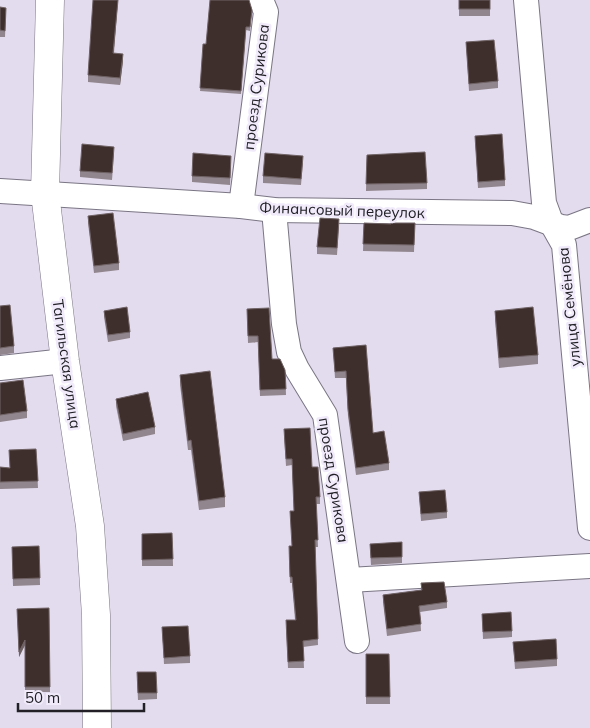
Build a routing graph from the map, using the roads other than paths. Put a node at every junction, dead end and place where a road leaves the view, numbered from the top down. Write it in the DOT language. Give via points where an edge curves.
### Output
graph roads {
  1 [pos="50,0"];
  2 [pos="261,0"];
  3 [pos="526,0"];
  4 [pos="0,191"];
  5 [pos="45,193"];
  6 [pos="241,206"];
  7 [pos="274,210"];
  8 [pos="590,220"];
  9 [pos="551,222"];
  10 [pos="65,360"];
  11 [pos="0,368"];
  12 [pos="590,528"];
  13 [pos="590,566"];
  14 [pos="349,580"];
  15 [pos="357,641"];
  16 [pos="97,728"];
  1 -- 5 [label="main road, Тагильская улица"];
  2 -- 6 [label="street, проезд Сурикова" via="266,12"];
  3 -- 9 [label="street, улица Семёнова" via="544,203"];
  4 -- 5 [label="street, Финансовый переулок"];
  5 -- 6 [label="street, Финансовый переулок"];
  5 -- 10 [label="main road, Тагильская улица"];
  6 -- 7 [label="street, Финансовый переулок"];
  7 -- 9 [label="street, Финансовый переулок" via="512,214"];
  7 -- 14 [label="street, проезд Сурикова" via="289,352 325,415"];
  8 -- 9 [label="street, Финансовый переулок" via="568,228"];
  9 -- 12 [label="street, улица Семёнова" via="564,245"];
  10 -- 11 [label="street"];
  10 -- 16 [label="main road, Тагильская улица" via="90,526 96,615"];
  13 -- 14 [label="street"];
  14 -- 15 [label="street, проезд Сурикова"];
}
